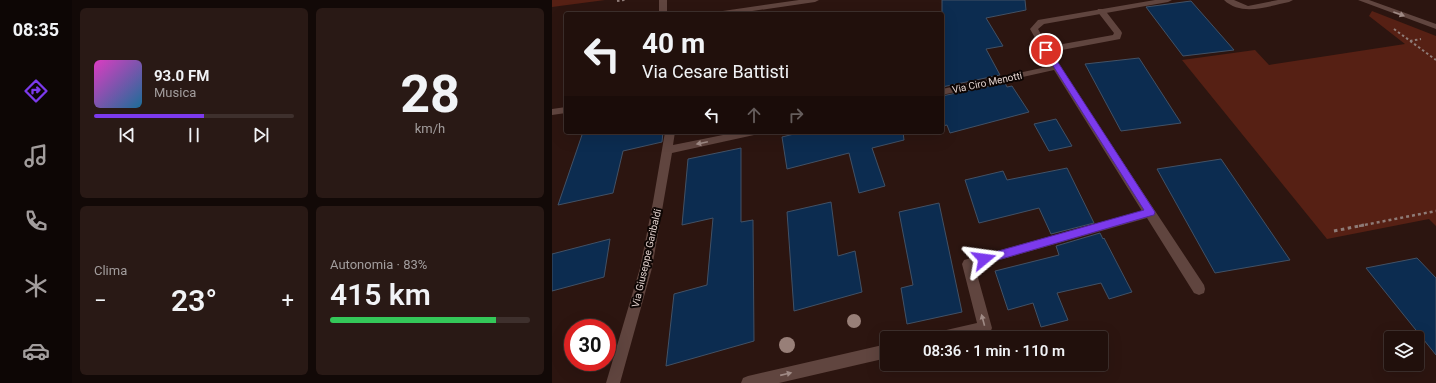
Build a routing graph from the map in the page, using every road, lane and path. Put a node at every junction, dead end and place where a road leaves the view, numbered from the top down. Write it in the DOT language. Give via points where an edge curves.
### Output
graph roads {
  1 [pos="625,0"];
  2 [pos="663,0"];
  3 [pos="815,0"];
  4 [pos="1168,0"];
  5 [pos="1228,0"];
  6 [pos="1289,0"];
  7 [pos="1362,0"];
  8 [pos="617,1"];
  9 [pos="1385,8"];
  10 [pos="1101,11"];
  11 [pos="664,12"];
  12 [pos="730,12"];
  13 [pos="1436,27"];
  14 [pos="1046,50"];
  15 [pos="1436,60"];
  16 [pos="1056,67"];
  17 [pos="944,92"];
  18 [pos="564,110"];
  19 [pos="552,112"];
  20 [pos="670,134"];
  21 [pos="744,134"];
  22 [pos="668,150"];
  23 [pos="1436,211"];
  24 [pos="1150,212"];
  25 [pos="1334,230"];
  26 [pos="1199,289"];
  27 [pos="972,331"];
  28 [pos="880,353"];
  29 [pos="613,383"];
  30 [pos="748,383"];
  1 -- 8 [label="path"];
  2 -- 11 [label="street"];
  3 -- 12 [label="street"];
  4 -- 10 [label="street"];
  5 -- 6 [label="street" via="1248,8"];
  7 -- 9 [label="street"];
  9 -- 13 [label="street, one-way"];
  9 -- 15 [label="path" via="1377,16"];
  10 -- 14 [label="street" via="1041,22 1034,29"];
  10 -- 14 [label="street" via="1118,33 1117,37"];
  14 -- 16 [label="street"];
  16 -- 17 [label="street, Via Ciro Menotti"];
  16 -- 24 [label="street"];
  18 -- 19 [label="street"];
  20 -- 22 [label="street, Via Giuseppe Garibaldi"];
  21 -- 22 [label="street, one-way"];
  22 -- 29 [label="street, Via Giuseppe Garibaldi" via="646,268"];
  23 -- 25 [label="path"];
  24 -- 26 [label="street"];
  27 -- 24 [label="street, one-way" via="985,328 968,264"];
  30 -- 28 [label="street, one-way"];
}
